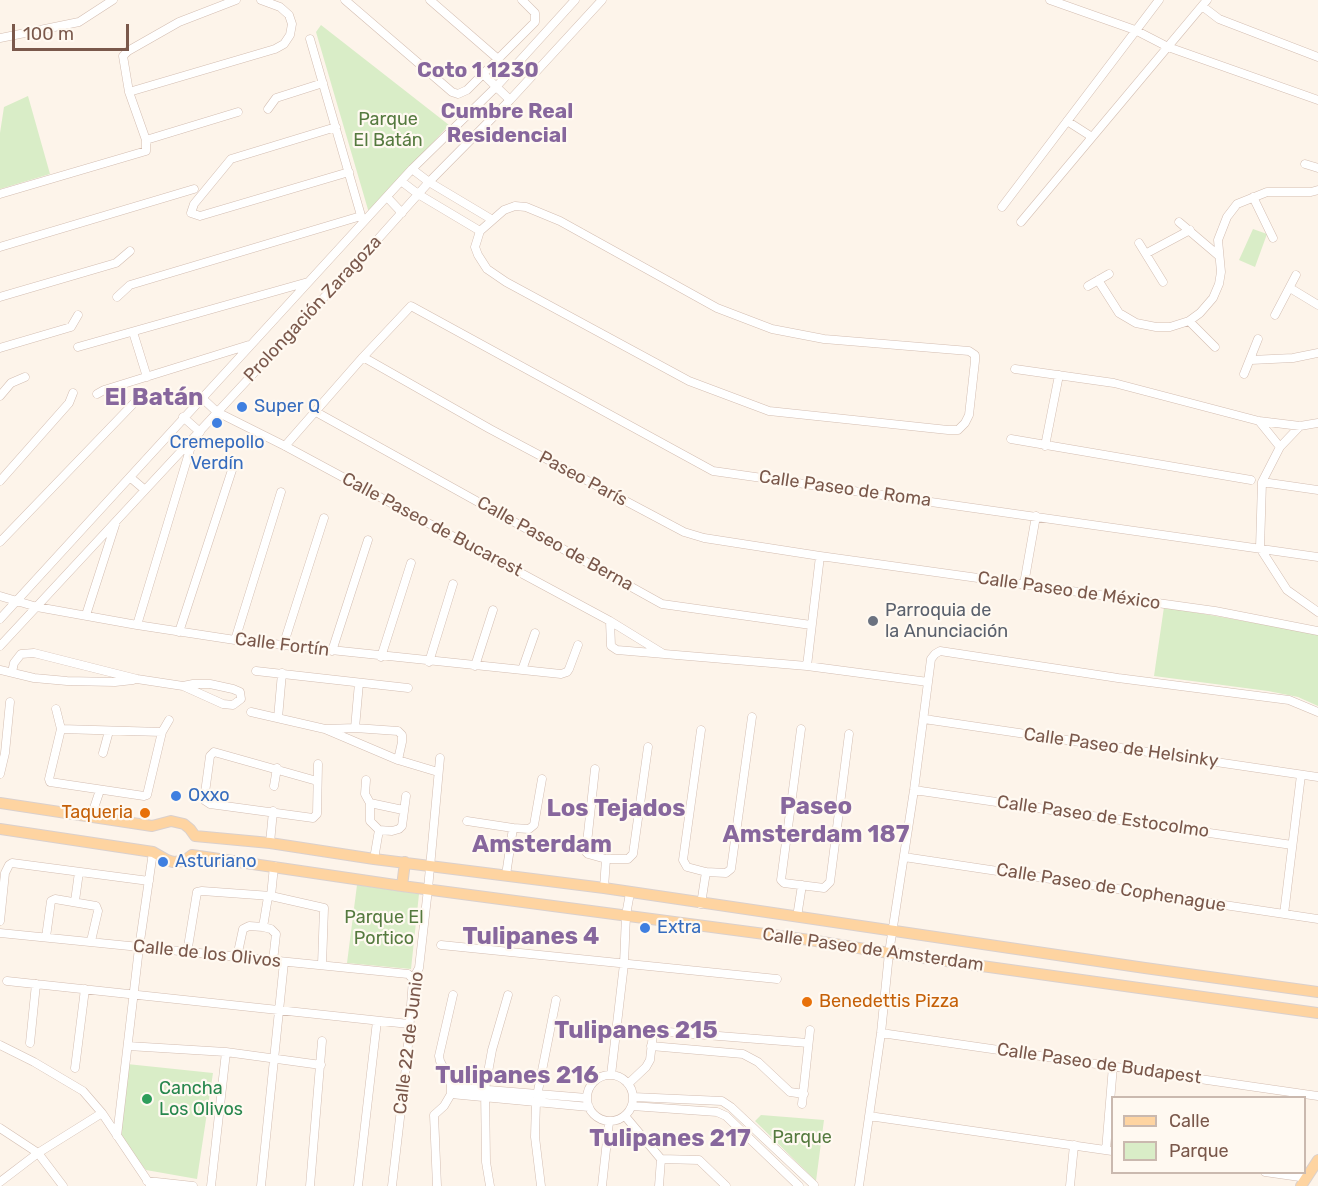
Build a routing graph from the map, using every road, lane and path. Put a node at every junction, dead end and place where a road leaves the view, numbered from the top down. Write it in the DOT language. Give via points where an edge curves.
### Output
graph roads {
  1 [pos="113,0"];
  2 [pos="236,0"];
  3 [pos="261,0"];
  4 [pos="345,0"];
  5 [pos="430,0"];
  6 [pos="522,0"];
  7 [pos="575,0"];
  8 [pos="602,0"];
  9 [pos="1050,0"];
  10 [pos="1159,0"];
  11 [pos="1205,3"];
  12 [pos="1135,30"];
  13 [pos="0,38"];
  14 [pos="310,39"];
  15 [pos="1168,47"];
  16 [pos="1318,57"];
  17 [pos="498,59"];
  18 [pos="483,74"];
  19 [pos="323,83"];
  20 [pos="496,87"];
  21 [pos="129,92"];
  22 [pos="510,99"];
  23 [pos="1318,100"];
  24 [pos="268,109"];
  25 [pos="238,112"];
  26 [pos="1066,121"];
  27 [pos="336,127"];
  28 [pos="1092,137"];
  29 [pos="146,140"];
  30 [pos="1305,164"];
  31 [pos="1318,168"];
  32 [pos="412,169"];
  33 [pos="349,172"];
  34 [pos="401,181"];
  35 [pos="429,182"];
  36 [pos="194,189"];
  37 [pos="1318,190"];
  38 [pos="445,192"];
  39 [pos="0,194"];
  40 [pos="418,195"];
  41 [pos="1253,196"];
  42 [pos="387,197"];
  43 [pos="436,205"];
  44 [pos="1002,207"];
  45 [pos="402,213"];
  46 [pos="491,219"];
  47 [pos="362,220"];
  48 [pos="1021,222"];
  49 [pos="1179,222"];
  50 [pos="1190,230"];
  51 [pos="480,231"];
  52 [pos="1273,238"];
  53 [pos="1139,243"];
  54 [pos="0,247"];
  55 [pos="130,251"];
  56 [pos="1147,253"];
  57 [pos="1219,256"];
  58 [pos="1109,274"];
  59 [pos="1296,275"];
  60 [pos="1098,280"];
  61 [pos="308,282"];
  62 [pos="1163,282"];
  63 [pos="1088,286"];
  64 [pos="1290,288"];
  65 [pos="0,297"];
  66 [pos="117,297"];
  67 [pos="1318,305"];
  68 [pos="78,315"];
  69 [pos="1275,315"];
  70 [pos="1189,321"];
  71 [pos="133,332"];
  72 [pos="1258,339"];
  73 [pos="251,344"];
  74 [pos="78,347"];
  75 [pos="1215,347"];
  76 [pos="0,348"];
  77 [pos="1318,353"];
  78 [pos="363,357"];
  79 [pos="1251,360"];
  80 [pos="1015,369"];
  81 [pos="1245,374"];
  82 [pos="1059,375"];
  83 [pos="25,377"];
  84 [pos="147,377"];
  85 [pos="74,393"];
  86 [pos="97,394"];
  87 [pos="0,396"];
  88 [pos="202,398"];
  89 [pos="134,403"];
  90 [pos="217,412"];
  91 [pos="316,412"];
  92 [pos="183,417"];
  93 [pos="1259,421"];
  94 [pos="1318,423"];
  95 [pos="1300,426"];
  96 [pos="200,432"];
  97 [pos="193,439"];
  98 [pos="1011,439"];
  99 [pos="285,446"];
  100 [pos="1045,446"];
  101 [pos="1280,447"];
  102 [pos="232,470"];
  103 [pos="131,478"];
  104 [pos="1251,480"];
  105 [pos="0,481"];
  106 [pos="1262,482"];
  107 [pos="145,490"];
  108 [pos="1318,490"];
  109 [pos="281,492"];
  110 [pos="1036,516"];
  111 [pos="324,518"];
  112 [pos="116,522"];
  113 [pos="368,540"];
  114 [pos="0,542"];
  115 [pos="1260,548"];
  116 [pos="820,556"];
  117 [pos="1318,557"];
  118 [pos="411,563"];
  119 [pos="453,584"];
  120 [pos="1024,584"];
  121 [pos="0,596"];
  122 [pos="17,601"];
  123 [pos="37,607"];
  124 [pos="493,610"];
  125 [pos="1318,612"];
  126 [pos="86,615"];
  127 [pos="0,619"];
  128 [pos="610,621"];
  129 [pos="138,625"];
  130 [pos="811,625"];
  131 [pos="1318,631"];
  132 [pos="179,632"];
  133 [pos="535,633"];
  134 [pos="236,640"];
  135 [pos="578,645"];
  136 [pos="0,646"];
  137 [pos="283,646"];
  138 [pos="332,651"];
  139 [pos="662,653"];
  140 [pos="381,657"];
  141 [pos="429,662"];
  142 [pos="475,666"];
  143 [pos="807,666"];
  144 [pos="0,670"];
  145 [pos="522,670"];
  146 [pos="256,671"];
  147 [pos="12,672"];
  148 [pos="282,673"];
  149 [pos="137,680"];
  150 [pos="928,682"];
  151 [pos="358,683"];
  152 [pos="183,686"];
  153 [pos="408,688"];
  154 [pos="10,702"];
  155 [pos="56,709"];
  156 [pos="251,712"];
  157 [pos="1318,712"];
  158 [pos="752,717"];
  159 [pos="278,718"];
  160 [pos="924,719"];
  161 [pos="169,720"];
  162 [pos="4,722"];
  163 [pos="355,728"];
  164 [pos="61,729"];
  165 [pos="325,729"];
  166 [pos="801,729"];
  167 [pos="701,730"];
  168 [pos="109,731"];
  169 [pos="162,732"];
  170 [pos="849,734"];
  171 [pos="648,747"];
  172 [pos="103,753"];
  173 [pos="440,758"];
  174 [pos="398,760"];
  175 [pos="318,764"];
  176 [pos="278,768"];
  177 [pos="595,770"];
  178 [pos="438,772"];
  179 [pos="0,774"];
  180 [pos="1301,775"];
  181 [pos="1318,777"];
  182 [pos="542,778"];
  183 [pos="366,780"];
  184 [pos="317,781"];
  185 [pos="274,786"];
  186 [pos="100,789"];
  187 [pos="914,790"];
  188 [pos="406,796"];
  189 [pos="0,803"];
  190 [pos="370,803"];
  191 [pos="403,810"];
  192 [pos="273,812"];
  193 [pos="91,817"];
  194 [pos="467,821"];
  195 [pos="376,827"];
  196 [pos="513,828"];
  197 [pos="0,829"];
  198 [pos="195,836"];
  199 [pos="270,843"];
  200 [pos="1292,845"];
  201 [pos="153,852"];
  202 [pos="192,855"];
  203 [pos="904,857"];
  204 [pos="374,859"];
  205 [pos="606,859"];
  206 [pos="405,862"];
  207 [pos="429,865"];
  208 [pos="274,866"];
  209 [pos="79,872"];
  210 [pos="706,872"];
  211 [pos="506,875"];
  212 [pos="149,881"];
  213 [pos="802,885"];
  214 [pos="402,886"];
  215 [pos="604,888"];
  216 [pos="428,889"];
  217 [pos="630,893"];
  218 [pos="269,897"];
  219 [pos="75,901"];
  220 [pos="701,904"];
  221 [pos="1284,914"];
  222 [pos="626,915"];
  223 [pos="797,917"];
  224 [pos="1318,919"];
  225 [pos="0,921"];
  226 [pos="263,927"];
  227 [pos="892,932"];
  228 [pos="0,933"];
  229 [pos="46,937"];
  230 [pos="91,941"];
  231 [pos="441,945"];
  232 [pos="139,948"];
  233 [pos="187,953"];
  234 [pos="889,953"];
  235 [pos="237,957"];
  236 [pos="273,961"];
  237 [pos="284,962"];
  238 [pos="624,964"];
  239 [pos="322,965"];
  240 [pos="413,979"];
  241 [pos="777,979"];
  242 [pos="7,981"];
  243 [pos="36,984"];
  244 [pos="85,988"];
  245 [pos="1318,992"];
  246 [pos="134,994"];
  247 [pos="453,995"];
  248 [pos="508,995"];
  249 [pos="556,1000"];
  250 [pos="279,1011"];
  251 [pos="1318,1013"];
  252 [pos="377,1021"];
  253 [pos="410,1024"];
  254 [pos="810,1030"];
  255 [pos="881,1033"];
  256 [pos="322,1041"];
  257 [pos="30,1043"];
  258 [pos="808,1043"];
  259 [pos="0,1045"];
  260 [pos="128,1046"];
  261 [pos="651,1046"];
  262 [pos="226,1052"];
  263 [pos="275,1058"];
  264 [pos="321,1065"];
  265 [pos="1113,1066"];
  266 [pos="75,1068"];
  267 [pos="611,1075"];
  268 [pos="628,1084"];
  269 [pos="451,1090"];
  270 [pos="485,1093"];
  271 [pos="804,1094"];
  272 [pos="1112,1096"];
  273 [pos="1318,1096"];
  274 [pos="536,1097"];
  275 [pos="632,1101"];
  276 [pos="588,1102"];
  277 [pos="802,1104"];
  278 [pos="1111,1108"];
  279 [pos="102,1113"];
  280 [pos="625,1116"];
  281 [pos="869,1116"];
  282 [pos="609,1122"];
  283 [pos="0,1128"];
  284 [pos="117,1136"];
  285 [pos="1074,1145"];
  286 [pos="1109,1150"];
  287 [pos="38,1153"];
  288 [pos="661,1159"];
  289 [pos="1318,1160"];
  290 [pos="1269,1174"];
  291 [pos="0,1182"];
  292 [pos="1304,1182"];
  293 [pos="149,1183"];
  294 [pos="814,1185"];
  295 [pos="63,1186"];
  296 [pos="193,1186"];
  297 [pos="211,1186"];
  298 [pos="261,1186"];
  299 [pos="310,1186"];
  300 [pos="358,1186"];
  301 [pos="392,1186"];
  302 [pos="437,1186"];
  303 [pos="490,1186"];
  304 [pos="541,1186"];
  305 [pos="602,1186"];
  306 [pos="659,1186"];
  307 [pos="726,1186"];
  308 [pos="799,1186"];
  309 [pos="859,1186"];
  310 [pos="1070,1186"];
  1 -- 13 [label="street" via="79,22"];
  2 -- 21 [label="street" via="190,16 128,51 123,56 123,65"];
  3 -- 21 [label="street" via="289,15 292,24 285,44"];
  4 -- 18 [label="street" via="452,92 463,93"];
  5 -- 17 [label="street"];
  6 -- 17 [label="street" via="535,13 535,22"];
  7 -- 20 [label="street, Prolongación Zaragoza"];
  8 -- 22 [label="street, Prolongación Zaragoza"];
  9 -- 12 [label="street"];
  10 -- 12 [label="street"];
  11 -- 15 [label="street"];
  11 -- 16 [label="street" via="1219,19"];
  12 -- 15 [label="street"];
  12 -- 26 [label="street"];
  14 -- 19 [label="street"];
  15 -- 23 [label="street"];
  15 -- 28 [label="street"];
  17 -- 18 [label="street"];
  18 -- 20 [label="street"];
  19 -- 24 [label="street" via="276,98"];
  19 -- 27 [label="street"];
  20 -- 22 [label="street"];
  20 -- 32 [label="street, Prolongación Zaragoza"];
  21 -- 29 [label="street"];
  22 -- 35 [label="street, Prolongación Zaragoza"];
  25 -- 29 [label="street"];
  26 -- 28 [label="street"];
  26 -- 44 [label="street"];
  27 -- 33 [label="street"];
  27 -- 33 [label="street" via="231,159 191,213 200,216"];
  28 -- 48 [label="street"];
  29 -- 39 [label="street" via="146,151"];
  30 -- 31 [label="street"];
  32 -- 34 [label="street, Prolongación Zaragoza"];
  32 -- 35 [label="street"];
  33 -- 47 [label="street"];
  34 -- 40 [label="street"];
  34 -- 42 [label="street, Prolongación Zaragoza"];
  35 -- 38 [label="street"];
  35 -- 40 [label="street, Prolongación Zaragoza"];
  36 -- 54 [label="street"];
  37 -- 41 [label="street"];
  38 -- 43 [label="street"];
  38 -- 46 [label="street"];
  40 -- 43 [label="street"];
  40 -- 45 [label="street, Prolongación Zaragoza"];
  41 -- 52 [label="street"];
  41 -- 57 [label="street" via="1237,204 1227,217 1218,240"];
  42 -- 45 [label="street"];
  42 -- 47 [label="street, Prolongación Zaragoza"];
  43 -- 51 [label="street"];
  45 -- 90 [label="street, Prolongación Zaragoza"];
  46 -- 51 [label="street"];
  46 -- 51 [label="street" via="504,210 526,207 560,221 717,308 772,329 824,339 969,351 975,355 969,416 958,430 948,430 769,411 688,381 495,275 477,255"];
  47 -- 61 [label="street, Prolongación Zaragoza"];
  47 -- 66 [label="street" via="130,285"];
  49 -- 50 [label="street"];
  50 -- 56 [label="street"];
  50 -- 57 [label="street"];
  53 -- 56 [label="street"];
  55 -- 65 [label="street" via="116,263"];
  56 -- 62 [label="street"];
  57 -- 70 [label="street" via="1221,272 1213,298"];
  58 -- 60 [label="street"];
  59 -- 64 [label="street"];
  60 -- 63 [label="street"];
  60 -- 70 [label="street" via="1119,313 1136,323 1170,327"];
  61 -- 71 [label="street"];
  61 -- 73 [label="street, Prolongación Zaragoza"];
  64 -- 67 [label="street"];
  64 -- 69 [label="street"];
  68 -- 76 [label="street" via="71,327"];
  70 -- 75 [label="street"];
  71 -- 74 [label="street"];
  71 -- 84 [label="street"];
  72 -- 79 [label="street"];
  73 -- 84 [label="street"];
  73 -- 88 [label="street, Prolongación Zaragoza"];
  77 -- 79 [label="street"];
  78 -- 91 [label="street"];
  78 -- 110 [label="street, Calle Paseo de Roma" via="411,306 713,471"];
  78 -- 116 [label="street, Paseo París" via="684,532"];
  79 -- 81 [label="street"];
  80 -- 82 [label="street"];
  82 -- 93 [label="street" via="1114,383"];
  82 -- 100 [label="street"];
  83 -- 87 [label="street" via="11,383"];
  84 -- 86 [label="street"];
  85 -- 105 [label="street"];
  88 -- 90 [label="street, Calle Paseo de Bucarest"];
  88 -- 92 [label="street, Prolongación Zaragoza"];
  89 -- 114 [label="street"];
  90 -- 96 [label="street, Prolongación Zaragoza"];
  90 -- 99 [label="street, Calle Paseo de Bucarest"];
  91 -- 99 [label="street"];
  91 -- 130 [label="street, Calle Paseo de Berna" via="662,603"];
  92 -- 96 [label="street"];
  92 -- 103 [label="street, Prolongación Zaragoza"];
  93 -- 95 [label="street"];
  93 -- 101 [label="street"];
  94 -- 95 [label="street"];
  95 -- 101 [label="street"];
  96 -- 97 [label="street, Prolongación Zaragoza"];
  97 -- 107 [label="street, Prolongación Zaragoza"];
  97 -- 129 [label="street"];
  98 -- 100 [label="street"];
  99 -- 128 [label="street, Calle Paseo de Bucarest"];
  100 -- 104 [label="street"];
  101 -- 106 [label="street"];
  102 -- 132 [label="street"];
  103 -- 107 [label="street"];
  103 -- 122 [label="street, Prolongación Zaragoza"];
  106 -- 108 [label="street"];
  106 -- 115 [label="street"];
  107 -- 112 [label="street, Prolongación Zaragoza"];
  109 -- 134 [label="street"];
  110 -- 115 [label="street, Calle Paseo de Roma"];
  110 -- 120 [label="street"];
  111 -- 137 [label="street"];
  112 -- 123 [label="street, Prolongación Zaragoza"];
  112 -- 126 [label="street"];
  113 -- 138 [label="street"];
  115 -- 117 [label="street, Calle Paseo de Roma"];
  115 -- 125 [label="street" via="1287,590"];
  116 -- 120 [label="street, Calle Paseo de México"];
  116 -- 130 [label="street"];
  118 -- 140 [label="street"];
  119 -- 141 [label="street"];
  120 -- 131 [label="street, Calle Paseo de México" via="1215,611"];
  121 -- 122 [label="street, Calle Fortín"];
  122 -- 123 [label="street, Calle Fortín"];
  122 -- 127 [label="street, Prolongación Zaragoza"];
  123 -- 126 [label="street, Calle Fortín"];
  123 -- 136 [label="street, Prolongación Zaragoza"];
  124 -- 142 [label="street"];
  126 -- 129 [label="street, Calle Fortín"];
  128 -- 139 [label="street, Calle Paseo de Bucarest"];
  128 -- 139 [label="street" via="612,648"];
  129 -- 132 [label="street, Calle Fortín"];
  130 -- 143 [label="street"];
  132 -- 134 [label="street, Calle Fortín"];
  133 -- 145 [label="street"];
  134 -- 137 [label="street, Calle Fortín"];
  135 -- 145 [label="street, Calle Fortín" via="567,672"];
  137 -- 138 [label="street, Calle Fortín"];
  138 -- 140 [label="street, Calle Fortín"];
  139 -- 143 [label="street"];
  140 -- 141 [label="street, Calle Fortín"];
  141 -- 142 [label="street, Calle Fortín"];
  142 -- 145 [label="street, Calle Fortín"];
  143 -- 150 [label="street"];
  144 -- 147 [label="street"];
  146 -- 148 [label="street"];
  147 -- 149 [label="street" via="67,681"];
  147 -- 149 [label="street" via="21,654 34,652"];
  148 -- 151 [label="street"];
  148 -- 159 [label="street"];
  149 -- 152 [label="street"];
  150 -- 157 [label="street" via="931,659 940,651 1288,700"];
  150 -- 160 [label="street"];
  151 -- 153 [label="street"];
  151 -- 163 [label="street"];
  152 -- 152 [label="street" via="210,684 233,689 241,699 233,705 223,704"];
  154 -- 162 [label="street"];
  155 -- 164 [label="street"];
  156 -- 159 [label="street"];
  158 -- 210 [label="street" via="731,869 726,873"];
  159 -- 165 [label="street"];
  160 -- 180 [label="street, Calle Paseo de Helsinky"];
  160 -- 187 [label="street"];
  161 -- 169 [label="street"];
  162 -- 179 [label="street" via="5,753"];
  163 -- 165 [label="street"];
  163 -- 174 [label="street" via="398,731 402,742"];
  164 -- 168 [label="street"];
  164 -- 186 [label="street" via="50,782"];
  165 -- 174 [label="street"];
  166 -- 213 [label="street" via="781,875 784,883"];
  167 -- 210 [label="street" via="683,860 687,867"];
  168 -- 169 [label="street"];
  168 -- 172 [label="street"];
  169 -- 186 [label="street" via="147,795"];
  170 -- 213 [label="street" via="830,882 825,888"];
  171 -- 205 [label="street" via="633,854 628,859"];
  173 -- 178 [label="street, Calle 22 de Junio"];
  174 -- 178 [label="street"];
  175 -- 184 [label="street"];
  176 -- 184 [label="street"];
  176 -- 185 [label="street"];
  176 -- 192 [label="street" via="211,753 204,799"];
  177 -- 205 [label="street" via="585,847 588,854"];
  178 -- 207 [label="street, Calle 22 de Junio"];
  180 -- 181 [label="street, Calle Paseo de Helsinky"];
  180 -- 200 [label="street"];
  182 -- 196 [label="street" via="534,825 529,829"];
  183 -- 190 [label="street" via="365,794"];
  184 -- 192 [label="street" via="315,816"];
  186 -- 193 [label="street"];
  187 -- 200 [label="street, Calle Paseo de Estocolmo"];
  187 -- 203 [label="street"];
  188 -- 191 [label="street"];
  189 -- 193 [label="main road"];
  190 -- 191 [label="street"];
  190 -- 195 [label="street" via="369,814"];
  191 -- 195 [label="street" via="399,829"];
  192 -- 199 [label="street"];
  193 -- 198 [label="main road" via="152,826 171,821 190,829"];
  194 -- 196 [label="street"];
  195 -- 204 [label="street"];
  196 -- 211 [label="street"];
  197 -- 201 [label="main road, Calle Paseo de Amsterdam"];
  198 -- 199 [label="main road, Calle Paseo de Amsterdam"];
  198 -- 202 [label="main road"];
  199 -- 204 [label="main road, Calle Paseo de Amsterdam"];
  200 -- 221 [label="street"];
  201 -- 202 [label="main road, Calle Paseo de Amsterdam" via="173,862"];
  201 -- 212 [label="street"];
  202 -- 208 [label="main road, Calle Paseo de Amsterdam"];
  203 -- 221 [label="street, Calle Paseo de Cophenague"];
  203 -- 227 [label="street"];
  204 -- 206 [label="main road, Calle Paseo de Amsterdam"];
  205 -- 215 [label="street"];
  206 -- 207 [label="main road, Calle Paseo de Amsterdam"];
  206 -- 214 [label="main road"];
  207 -- 211 [label="main road, Calle Paseo de Amsterdam"];
  207 -- 216 [label="street, Calle 22 de Junio"];
  208 -- 214 [label="main road, Calle Paseo de Amsterdam"];
  208 -- 218 [label="street"];
  209 -- 212 [label="street"];
  209 -- 219 [label="street"];
  209 -- 225 [label="street" via="15,862 9,865"];
  210 -- 220 [label="street"];
  211 -- 215 [label="main road, Calle Paseo de Amsterdam"];
  212 -- 232 [label="street"];
  213 -- 223 [label="street"];
  214 -- 216 [label="main road, Calle Paseo de Amsterdam"];
  215 -- 217 [label="main road, Calle Paseo de Amsterdam"];
  216 -- 222 [label="main road, Calle Paseo de Amsterdam"];
  216 -- 240 [label="street, Calle 22 de Junio" via="419,968"];
  217 -- 220 [label="main road, Calle Paseo de Amsterdam"];
  217 -- 222 [label="street"];
  218 -- 226 [label="street"];
  218 -- 233 [label="street" via="197,892"];
  218 -- 239 [label="street" via="324,908"];
  219 -- 229 [label="street" via="51,901"];
  219 -- 230 [label="street" via="96,906"];
  220 -- 223 [label="main road, Calle Paseo de Amsterdam"];
  221 -- 224 [label="street, Calle Paseo de Cophenague"];
  222 -- 234 [label="main road, Calle Paseo de Amsterdam"];
  222 -- 238 [label="street"];
  223 -- 227 [label="main road, Calle Paseo de Amsterdam"];
  226 -- 235 [label="street" via="249,926 242,931"];
  226 -- 236 [label="street" via="273,930 276,938"];
  227 -- 234 [label="street"];
  227 -- 245 [label="main road, Calle Paseo de Amsterdam"];
  228 -- 229 [label="street, Calle de los Olivos"];
  229 -- 230 [label="street, Calle de los Olivos"];
  230 -- 232 [label="street, Calle de los Olivos"];
  231 -- 238 [label="street"];
  232 -- 233 [label="street, Calle de los Olivos"];
  232 -- 246 [label="street"];
  233 -- 235 [label="street, Calle de los Olivos"];
  234 -- 251 [label="main road, Calle Paseo de Amsterdam"];
  234 -- 255 [label="street"];
  235 -- 236 [label="street, Calle de los Olivos"];
  236 -- 237 [label="street, Calle de los Olivos"];
  237 -- 239 [label="street, Calle de los Olivos"];
  237 -- 250 [label="street"];
  238 -- 241 [label="street"];
  238 -- 267 [label="street"];
  239 -- 240 [label="street, Calle de los Olivos" via="408,974"];
  240 -- 253 [label="street, Calle 22 de Junio"];
  242 -- 243 [label="street"];
  243 -- 244 [label="street"];
  243 -- 257 [label="street"];
  244 -- 246 [label="street"];
  244 -- 266 [label="street"];
  246 -- 250 [label="street"];
  246 -- 260 [label="street"];
  247 -- 269 [label="street" via="439,1056"];
  248 -- 270 [label="street" via="492,1050"];
  249 -- 274 [label="street"];
  250 -- 252 [label="street"];
  250 -- 263 [label="street"];
  252 -- 253 [label="street"];
  252 -- 300 [label="street"];
  253 -- 301 [label="street, Calle 22 de Junio"];
  254 -- 258 [label="street"];
  255 -- 265 [label="street, Calle Paseo de Budapest"];
  255 -- 281 [label="street"];
  256 -- 264 [label="street"];
  258 -- 261 [label="street" via="655,1032"];
  258 -- 271 [label="street"];
  259 -- 279 [label="street" via="79,1088"];
  260 -- 262 [label="street"];
  260 -- 284 [label="street"];
  261 -- 268 [label="street" via="646,1067"];
  261 -- 271 [label="street" via="743,1054 758,1062 790,1092"];
  262 -- 263 [label="street"];
  262 -- 297 [label="street"];
  263 -- 264 [label="street"];
  263 -- 298 [label="street"];
  264 -- 299 [label="street"];
  265 -- 272 [label="street"];
  265 -- 273 [label="street, Calle Paseo de Budapest"];
  267 -- 268 [label="street"];
  267 -- 276 [label="street" via="592,1083"];
  268 -- 275 [label="street"];
  269 -- 270 [label="street"];
  269 -- 302 [label="street" via="448,1101 434,1115"];
  270 -- 274 [label="street"];
  270 -- 303 [label="street"];
  271 -- 277 [label="street"];
  274 -- 276 [label="street"];
  274 -- 304 [label="street" via="535,1137"];
  275 -- 280 [label="street"];
  275 -- 294 [label="street" via="722,1101"];
  275 -- 308 [label="street" via="726,1116"];
  276 -- 282 [label="street" via="595,1116"];
  278 -- 286 [label="street"];
  279 -- 284 [label="street"];
  279 -- 287 [label="street"];
  280 -- 282 [label="street"];
  280 -- 288 [label="street"];
  281 -- 285 [label="street"];
  281 -- 309 [label="street"];
  282 -- 305 [label="street"];
  283 -- 287 [label="street"];
  284 -- 293 [label="street"];
  285 -- 286 [label="street"];
  285 -- 310 [label="street"];
  287 -- 291 [label="street"];
  287 -- 295 [label="street"];
  288 -- 306 [label="street"];
  288 -- 307 [label="street" via="699,1160"];
  289 -- 292 [label="main road"];
  290 -- 292 [label="street"];
  293 -- 296 [label="street"];
}
